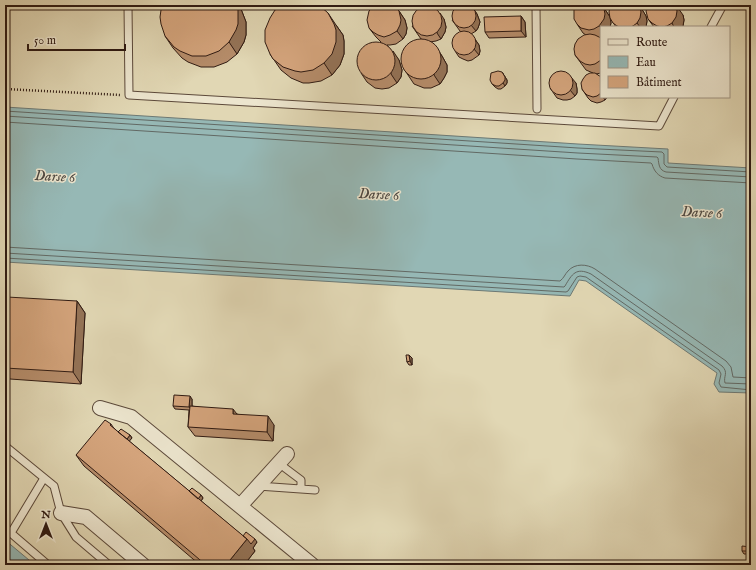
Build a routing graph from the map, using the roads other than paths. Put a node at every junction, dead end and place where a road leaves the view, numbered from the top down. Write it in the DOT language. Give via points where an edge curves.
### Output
graph roads {
  1 [pos="128,5"];
  2 [pos="536,5"];
  3 [pos="723,5"];
  4 [pos="712,26"];
  5 [pos="673,98"];
  6 [pos="538,109"];
  7 [pos="100,408"];
  8 [pos="5,446"];
  9 [pos="286,454"];
  10 [pos="285,468"];
  11 [pos="44,478"];
  12 [pos="258,486"];
  13 [pos="301,489"];
  14 [pos="314,490"];
  15 [pos="240,506"];
  16 [pos="61,514"];
  17 [pos="8,530"];
  18 [pos="48,565"];
  19 [pos="109,565"];
  20 [pos="143,565"];
  21 [pos="312,565"];
  1 -- 5 [label="lane" via="129,95 659,126"];
  2 -- 6 [label="lane"];
  3 -- 4 [label="lane"];
  7 -- 15 [label="street" via="131,417"];
  8 -- 11 [label="lane"];
  9 -- 12 [label="street"];
  10 -- 13 [label="lane" via="300,480"];
  11 -- 16 [label="lane" via="54,486"];
  11 -- 17 [label="lane"];
  12 -- 13 [label="lane"];
  12 -- 15 [label="street"];
  13 -- 14 [label="lane"];
  15 -- 21 [label="street"];
  16 -- 19 [label="lane" via="76,537"];
  16 -- 20 [label="street" via="86,517"];
  17 -- 18 [label="lane"];
}
